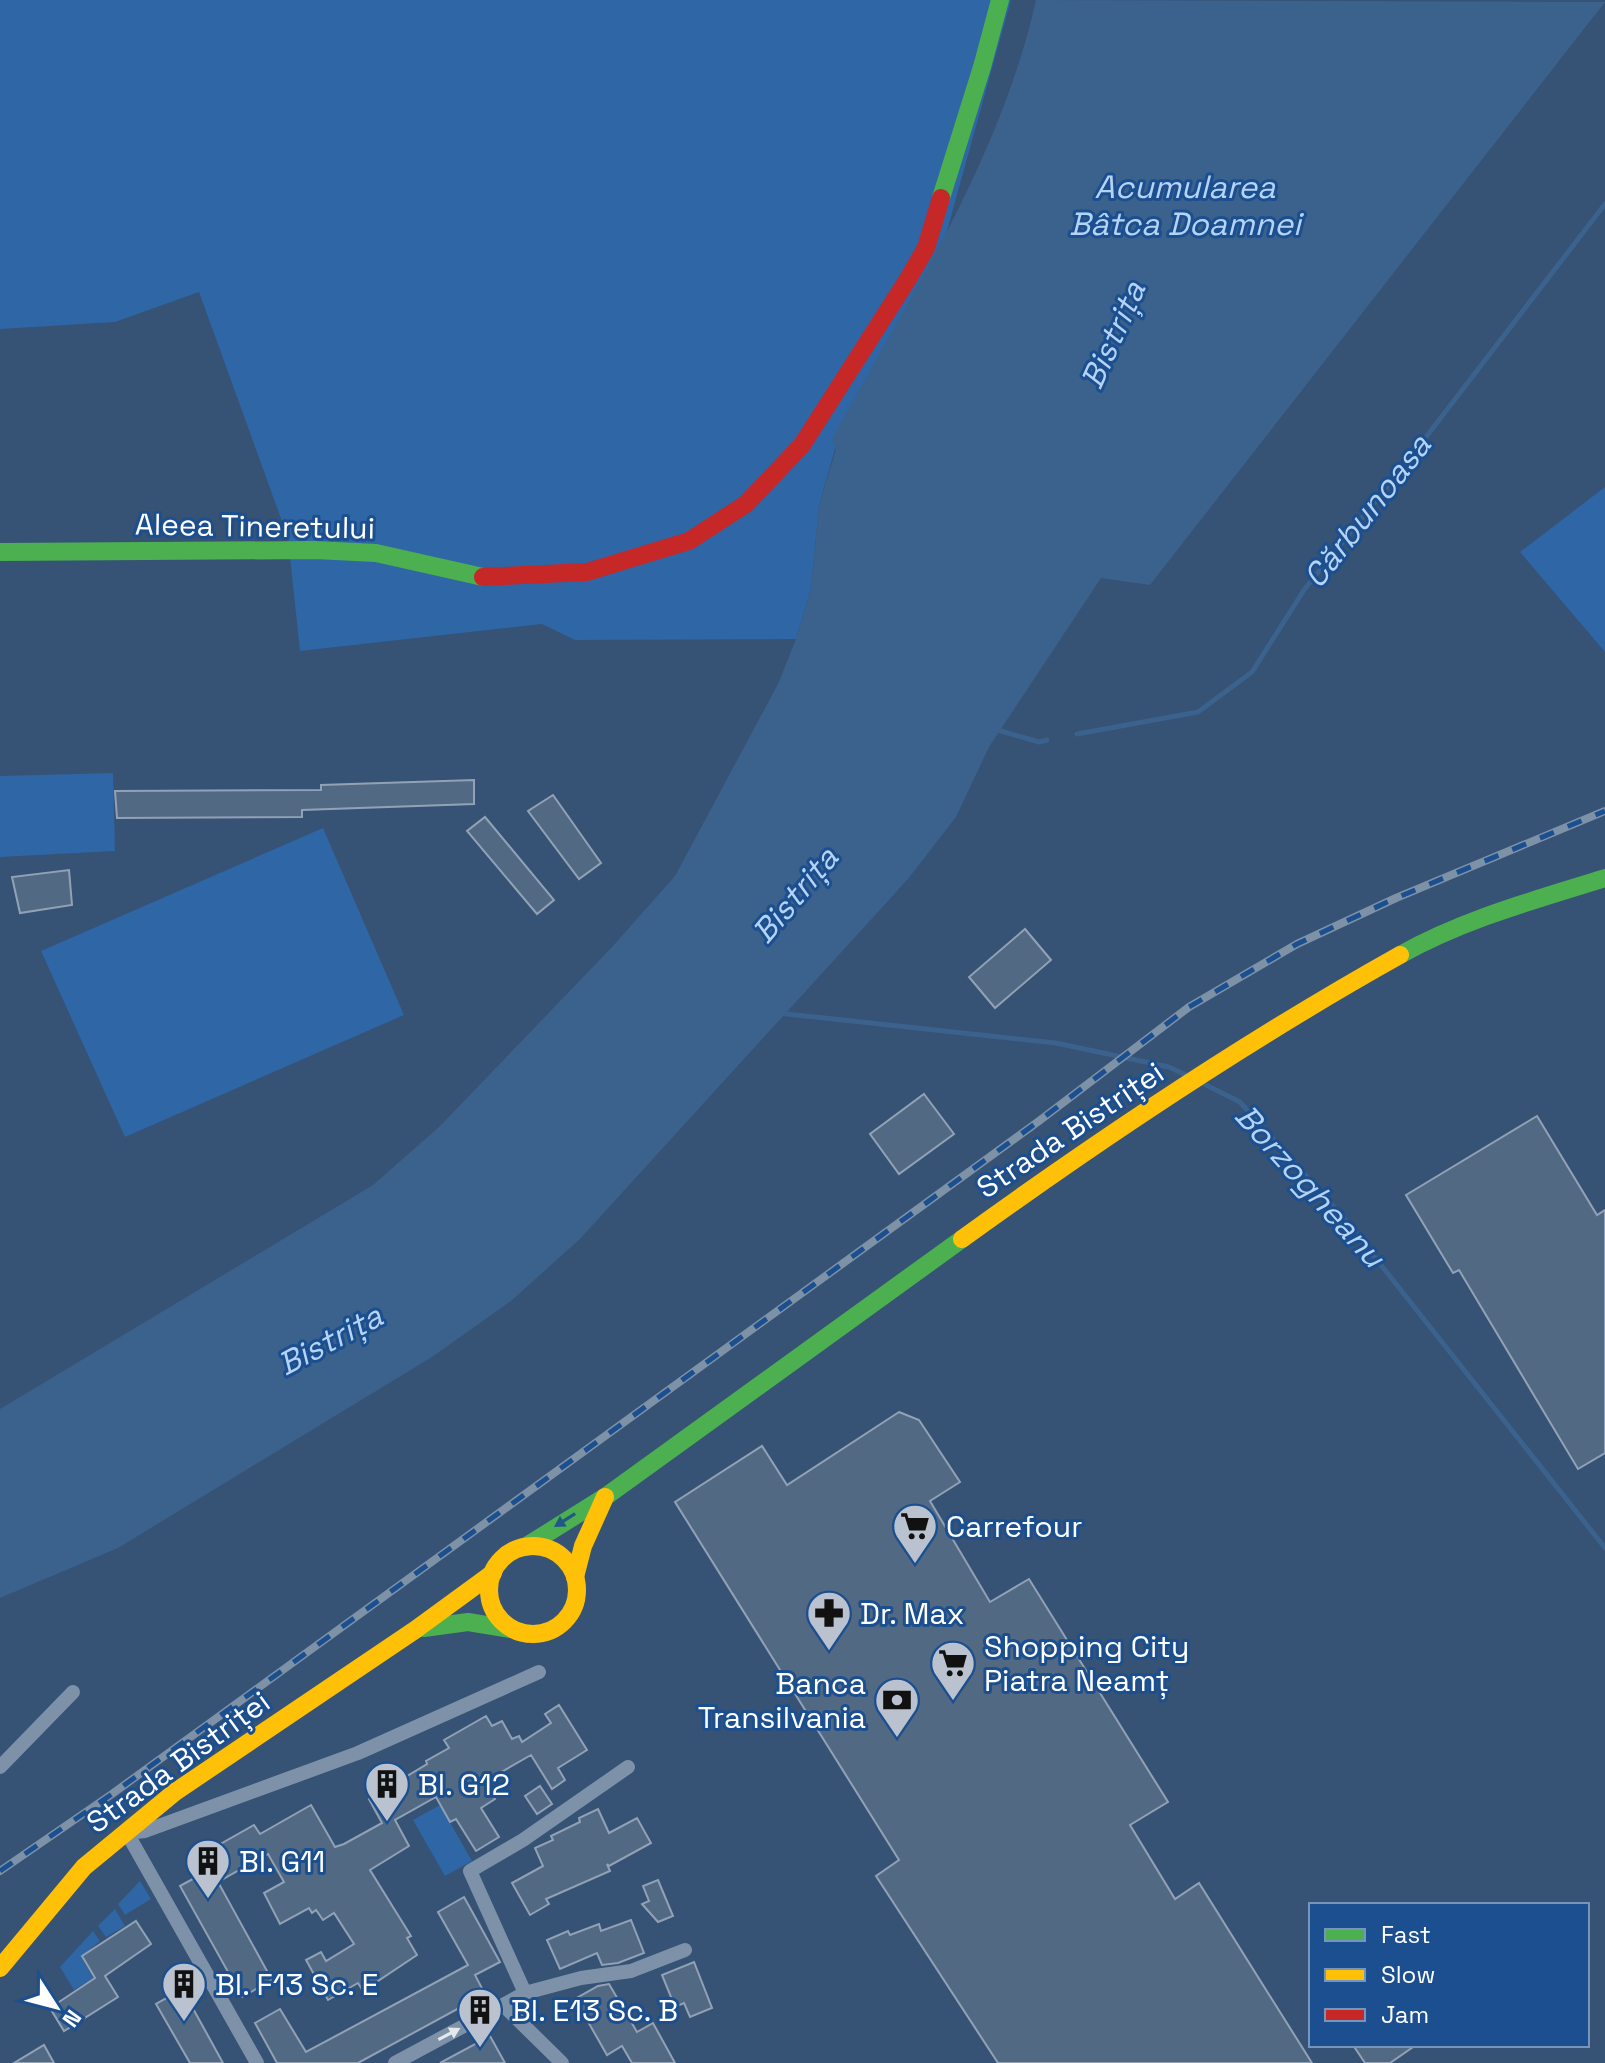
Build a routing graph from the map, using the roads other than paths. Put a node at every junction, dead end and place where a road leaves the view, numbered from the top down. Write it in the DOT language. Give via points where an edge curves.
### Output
graph roads {
  1 [pos="1000,0"];
  2 [pos="0,552"];
  3 [pos="1605,878"];
  4 [pos="605,1497"];
  5 [pos="525,1547"];
  6 [pos="493,1573"];
  7 [pos="575,1577"];
  8 [pos="511,1629"];
  9 [pos="415,1630"];
  10 [pos="539,1672"];
  11 [pos="73,1692"];
  12 [pos="0,1767"];
  13 [pos="628,1767"];
  14 [pos="127,1833"];
  15 [pos="685,1950"];
  16 [pos="0,1968"];
  17 [pos="525,1993"];
  18 [pos="504,2006"];
  19 [pos="257,2063"];
  20 [pos="395,2063"];
  21 [pos="562,2063"];
  1 -- 2 [label="main road, Aleea Tineretului" via="926,248 802,445 746,504 689,541 587,572 489,578 376,553"];
  3 -- 4 [label="main road, Strada Bistriței" via="1489,914 1424,941 1339,987 1015,1200"];
  4 -- 5 [label="main road, Strada Bistriței, one-way"];
  4 -- 7 [label="main road"];
  5 -- 6 [label="main road" via="500,1560"];
  5 -- 7 [label="main road" via="561,1556"];
  6 -- 8 [label="main road" via="493,1610"];
  6 -- 9 [label="main road, Strada Bistriței"];
  7 -- 8 [label="main road" via="576,1599 563,1622 537,1634"];
  8 -- 9 [label="main road, Strada Bistriței" via="468,1622"];
  9 -- 14 [label="main road, Strada Bistriței" via="175,1792"];
  10 -- 14 [label="street" via="358,1753 145,1831"];
  11 -- 12 [label="street"];
  13 -- 17 [label="street" via="470,1871"];
  14 -- 16 [label="main road, Strada Bistriței" via="84,1867"];
  14 -- 19 [label="street"];
  15 -- 17 [label="street" via="631,1971"];
  17 -- 18 [label="street"];
  20 -- 18 [label="street, one-way"];
  18 -- 21 [label="street"];
}
